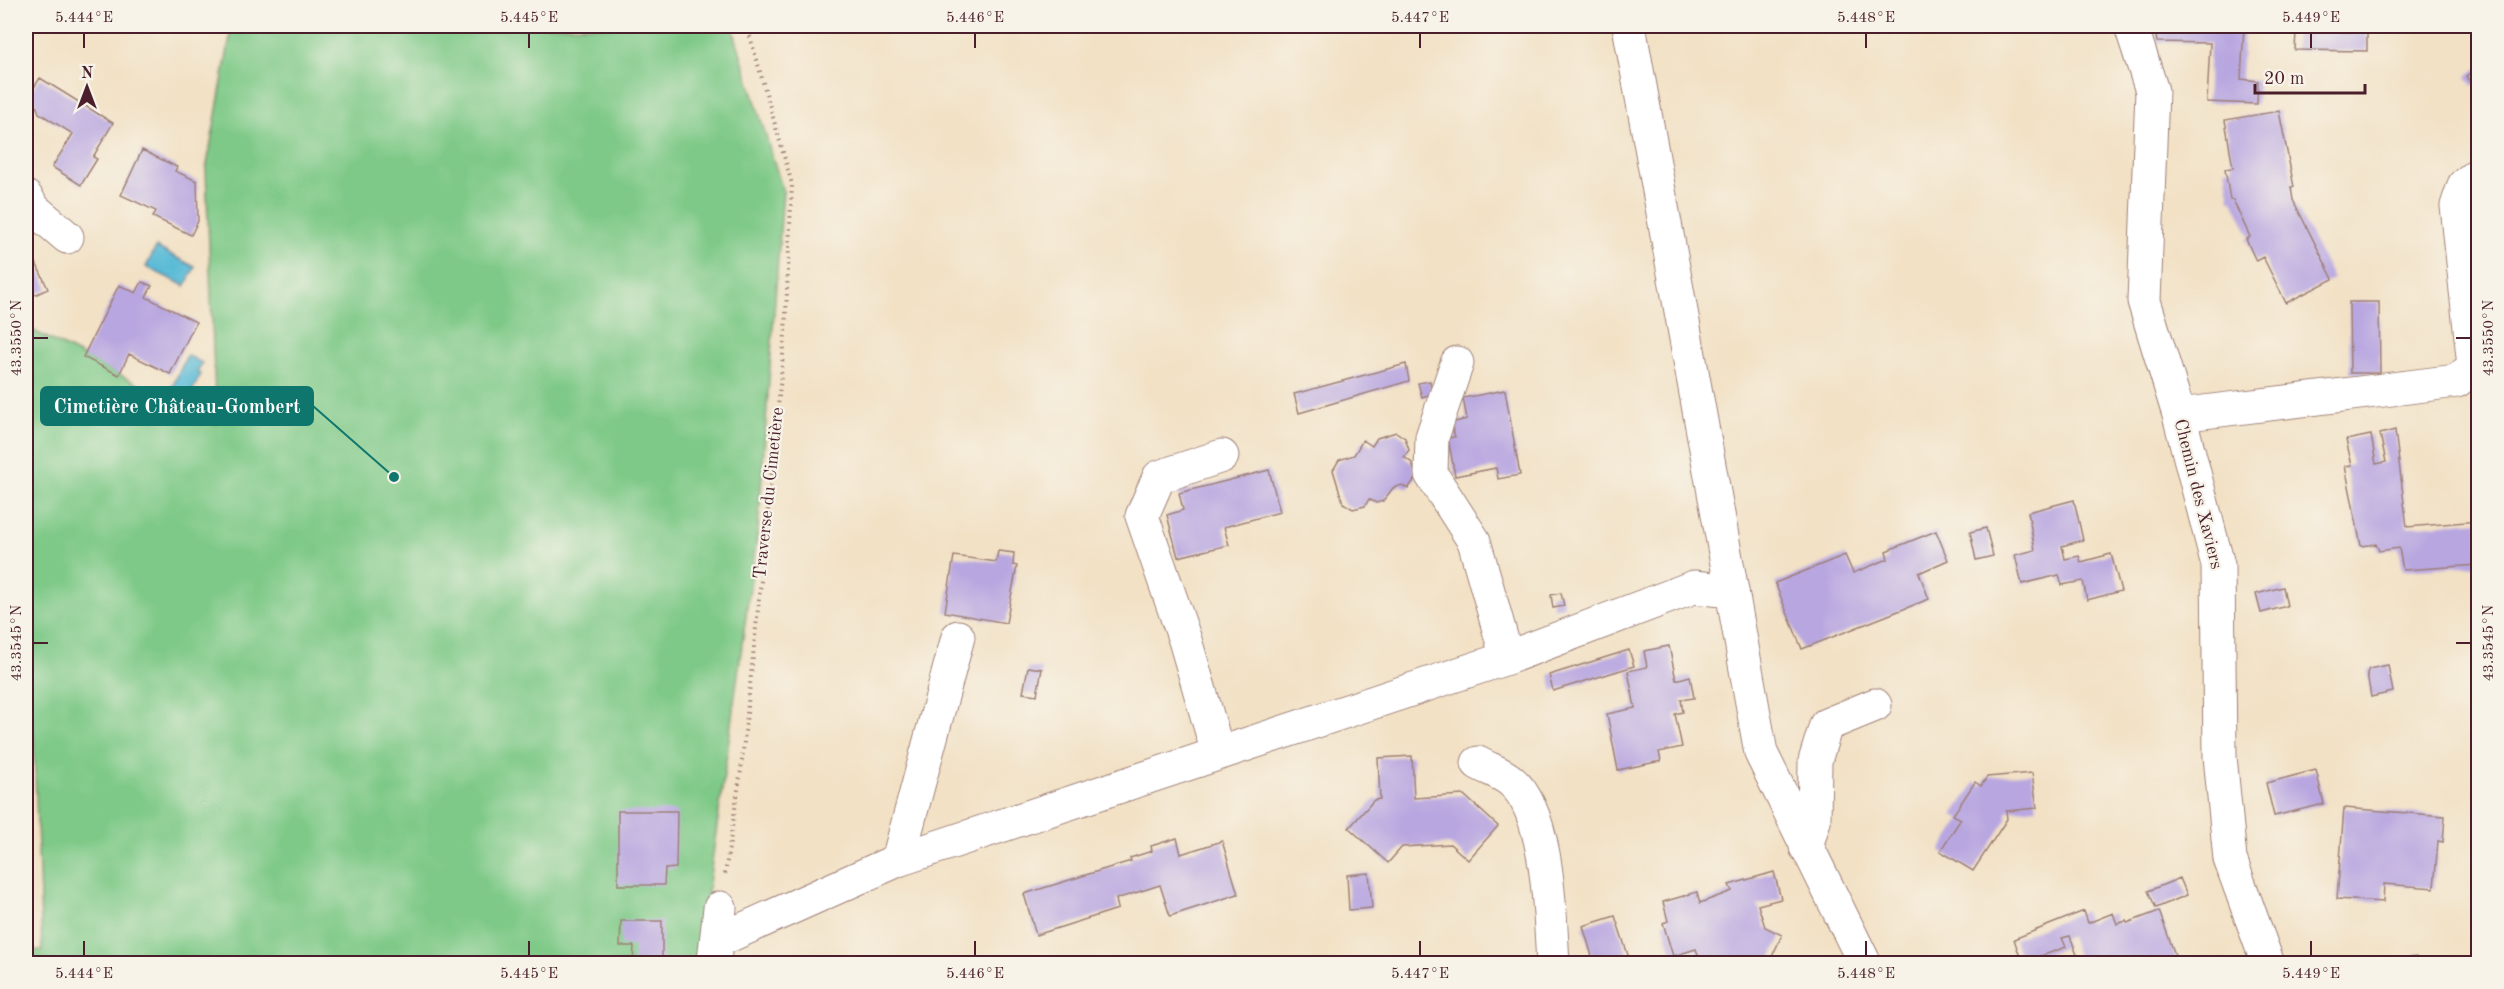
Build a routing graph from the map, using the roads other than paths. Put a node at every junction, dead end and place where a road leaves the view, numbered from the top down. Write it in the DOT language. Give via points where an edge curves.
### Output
graph roads {
  1 [pos="1629,26"];
  2 [pos="2131,26"];
  3 [pos="2478,174"];
  4 [pos="26,197"];
  5 [pos="68,237"];
  6 [pos="1457,363"];
  7 [pos="2179,415"];
  8 [pos="1222,456"];
  9 [pos="1732,591"];
  10 [pos="958,637"];
  11 [pos="1507,658"];
  12 [pos="1875,705"];
  13 [pos="1218,753"];
  14 [pos="1478,763"];
  15 [pos="1806,847"];
  16 [pos="898,860"];
  17 [pos="720,908"];
  18 [pos="715,952"];
  19 [pos="1553,963"];
  20 [pos="1865,963"];
  21 [pos="2268,963"];
  1 -- 9 [label="street"];
  2 -- 7 [label="street, Chemin des Xaviers" via="2152,91 2144,301"];
  3 -- 7 [label="street" via="2464,185 2457,206 2474,366 2457,381"];
  4 -- 5 [label="street" via="34,210"];
  6 -- 11 [label="street" via="1432,437 1431,474 1474,541"];
  7 -- 21 [label="street, Chemin des Xaviers" via="2218,565 2220,756 2230,859"];
  8 -- 13 [label="street" via="1159,477 1142,516 1185,640"];
  9 -- 11 [label="street" via="1694,587"];
  9 -- 15 [label="street" via="1761,753"];
  10 -- 16 [label="street"];
  11 -- 13 [label="street"];
  12 -- 15 [label="street" via="1826,725 1815,761 1814,820"];
  13 -- 16 [label="street"];
  14 -- 19 [label="street" via="1511,781 1529,805 1548,872"];
  15 -- 20 [label="street"];
  16 -- 18 [label="street"];
  17 -- 18 [label="street"];
}
